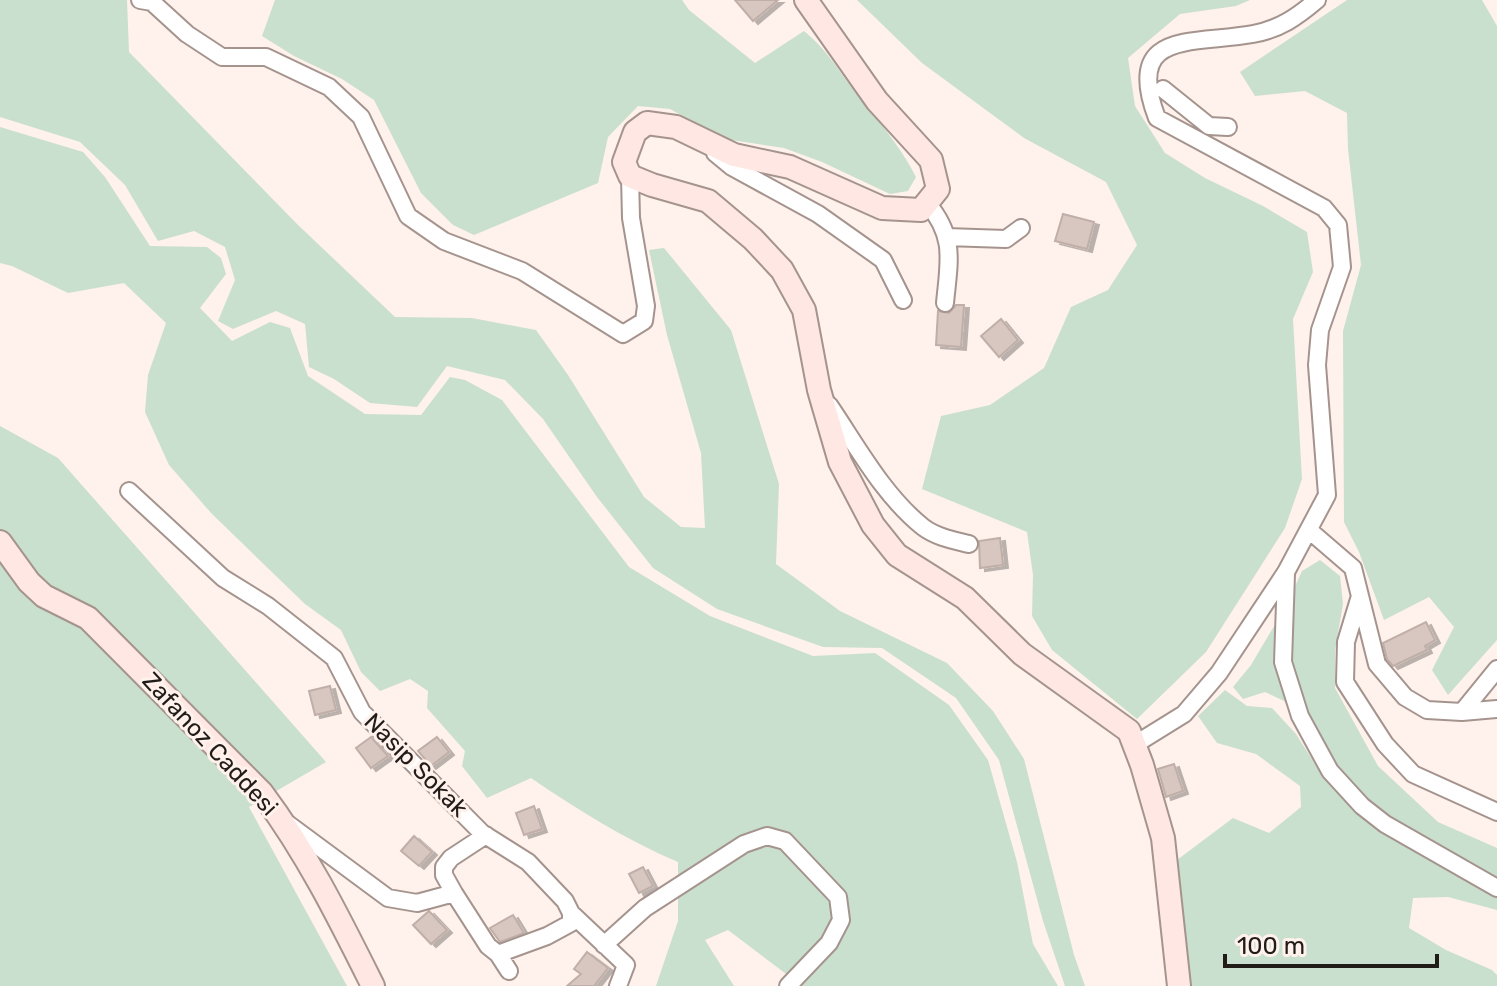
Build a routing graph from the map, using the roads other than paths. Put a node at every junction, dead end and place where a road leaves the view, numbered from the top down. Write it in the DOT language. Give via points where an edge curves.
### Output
graph roads {
  1 [pos="140,0"];
  2 [pos="806,0"];
  3 [pos="1317,0"];
  4 [pos="1163,89"];
  5 [pos="1209,126"];
  6 [pos="1228,127"];
  7 [pos="696,136"];
  8 [pos="1205,144"];
  9 [pos="630,176"];
  10 [pos="927,203"];
  11 [pos="1021,228"];
  12 [pos="946,237"];
  13 [pos="903,300"];
  14 [pos="945,303"];
  15 [pos="819,390"];
  16 [pos="129,491"];
  17 [pos="1310,531"];
  18 [pos="0,542"];
  19 [pos="969,544"];
  20 [pos="1286,572"];
  21 [pos="1360,596"];
  22 [pos="1497,669"];
  23 [pos="1497,709"];
  24 [pos="1462,712"];
  25 [pos="1134,745"];
  26 [pos="1497,812"];
  27 [pos="281,818"];
  28 [pos="486,835"];
  29 [pos="1497,888"];
  30 [pos="454,893"];
  31 [pos="571,913"];
  32 [pos="604,945"];
  33 [pos="498,954"];
  34 [pos="509,971"];
  35 [pos="373,986"];
  36 [pos="618,986"];
  37 [pos="788,986"];
  38 [pos="1179,986"];
  1 -- 9 [label="street" via="152,2 222,57 266,57 329,87 361,117 408,216 444,241 522,271 623,334 644,321 646,306 631,218"];
  2 -- 10 [label="street" via="877,101 931,160 938,189"];
  3 -- 8 [label="street" via="1293,21 1254,34 1193,40 1157,53 1147,68 1147,92 1157,118"];
  4 -- 5 [label="street"];
  5 -- 6 [label="street"];
  5 -- 8 [label="street"];
  7 -- 9 [label="street" via="647,123 635,132 624,162"];
  7 -- 10 [label="street" via="734,155 790,167 882,208 921,210"];
  7 -- 13 [label="street" via="732,167 818,214 883,260"];
  8 -- 17 [label="street" via="1324,208 1338,225 1342,267 1320,330 1317,365 1327,495"];
  9 -- 15 [label="street" via="708,201 782,270 804,310"];
  10 -- 12 [label="street" via="942,220"];
  11 -- 12 [label="street" via="1006,239"];
  12 -- 14 [label="street"];
  15 -- 19 [label="street" via="890,494 924,528"];
  15 -- 25 [label="street" via="840,462 873,525 897,555 965,598 1022,654 1129,731"];
  16 -- 28 [label="street, Nasip Sokak" via="223,578 334,658 362,712"];
  17 -- 20 [label="street"];
  17 -- 21 [label="street" via="1353,568"];
  18 -- 27 [label="street, Zafanoz Caddesi" via="29,582 44,596 88,618 242,770"];
  20 -- 25 [label="street" via="1219,673 1184,714"];
  20 -- 29 [label="street" via="1283,662 1300,716 1330,771 1385,824"];
  21 -- 24 [label="street" via="1377,664 1405,697 1427,710"];
  21 -- 26 [label="street" via="1346,642 1345,682 1385,744 1413,774"];
  22 -- 24 [label="street"];
  23 -- 24 [label="street"];
  25 -- 38 [label="street" via="1163,838"];
  27 -- 30 [label="street" via="388,898 417,903"];
  27 -- 35 [label="street, Zafanoz Caddesi" via="342,921"];
  28 -- 30 [label="street" via="444,867"];
  28 -- 31 [label="street, Nasip Sokak" via="528,862"];
  30 -- 33 [label="street"];
  31 -- 32 [label="street, Nasip Sokak"];
  31 -- 33 [label="street" via="571,923"];
  32 -- 36 [label="street, Nasip Sokak" via="626,965"];
  32 -- 37 [label="street" via="657,900 744,844 767,836 785,841 838,897 841,920 829,943"];
  33 -- 34 [label="street"];
}
